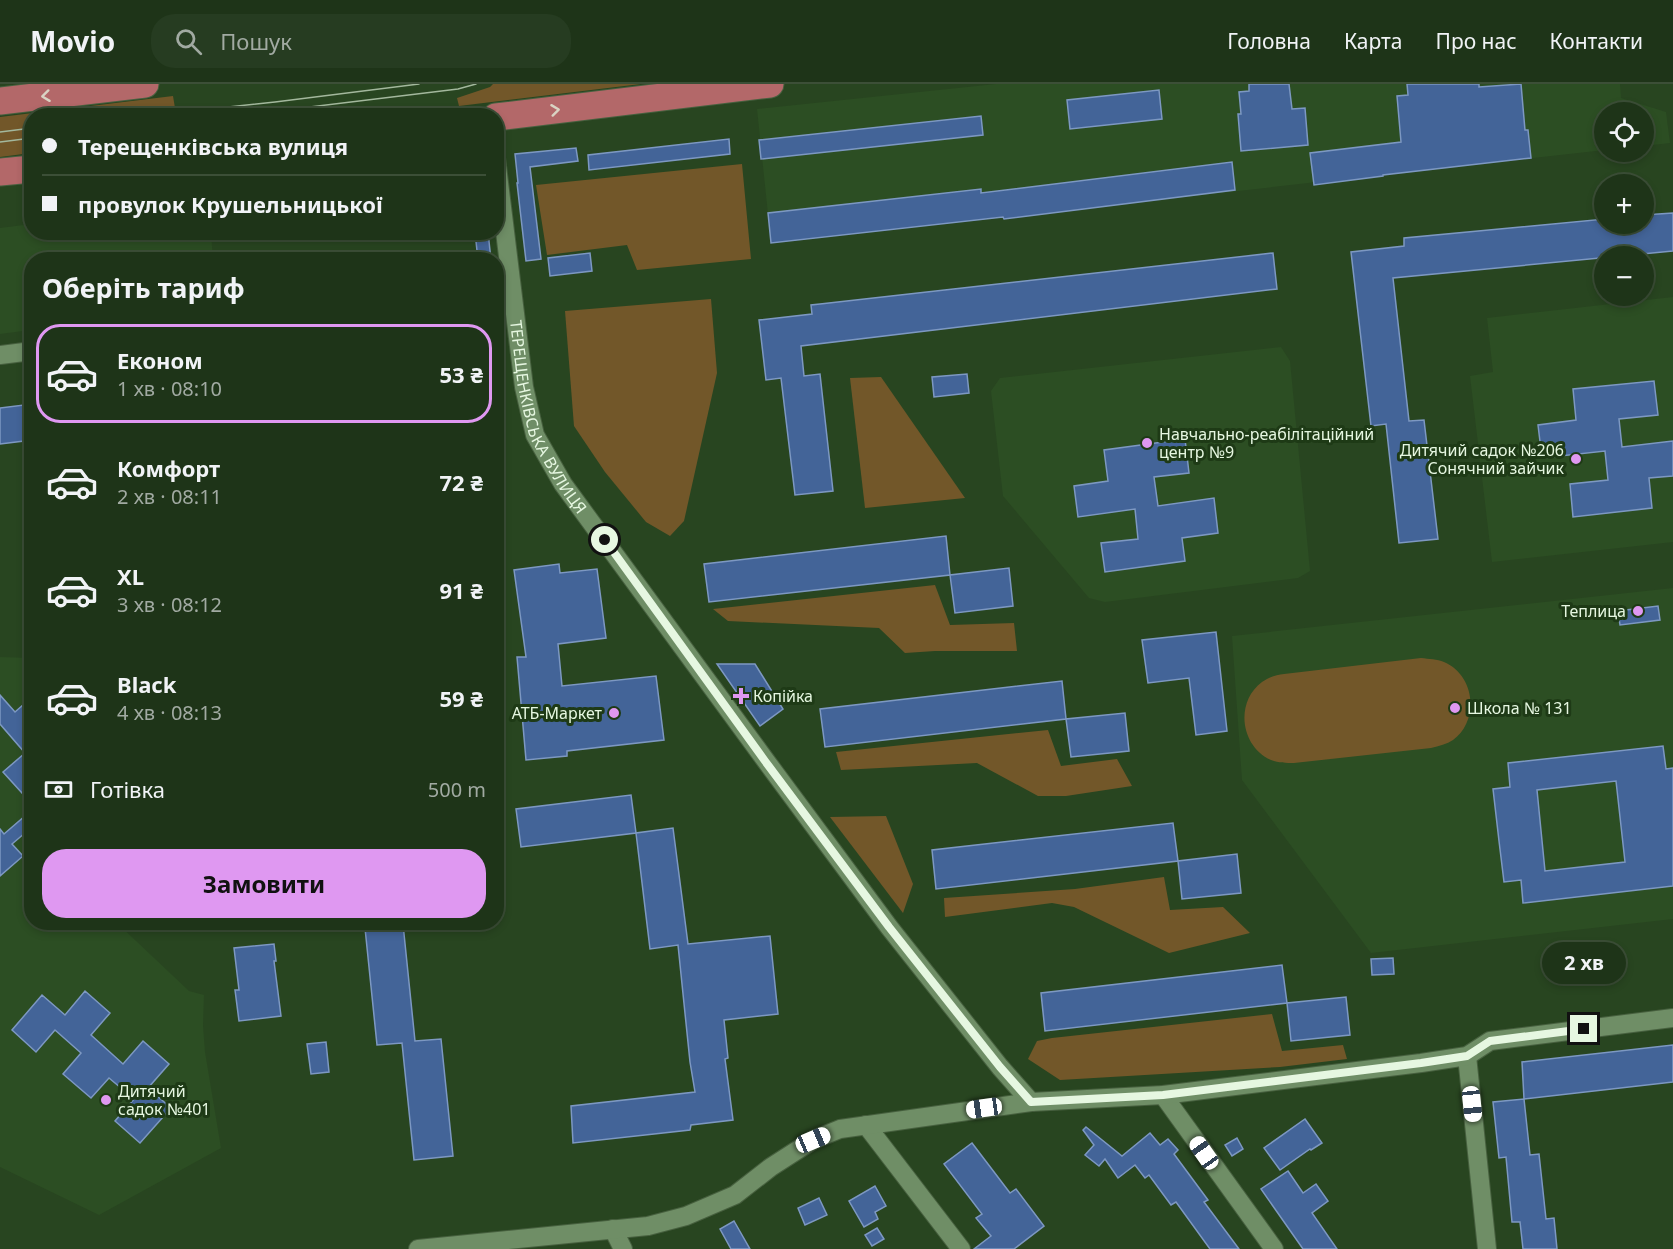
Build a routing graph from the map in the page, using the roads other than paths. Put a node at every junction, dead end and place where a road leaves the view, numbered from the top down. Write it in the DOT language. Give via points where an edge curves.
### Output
graph roads {
  1 [pos="146,84"];
  2 [pos="759,85"];
  3 [pos="0,101"];
  4 [pos="504,116"];
  5 [pos="24,170"];
  6 [pos="0,172"];
  7 [pos="504,282"];
  8 [pos="505,298"];
  9 [pos="24,352"];
  10 [pos="0,354"];
  11 [pos="1673,1018"];
  12 [pos="1467,1056"];
  13 [pos="1163,1095"];
  14 [pos="1031,1102"];
  15 [pos="866,1125"];
  16 [pos="613,1229"];
  17 [pos="418,1249"];
  18 [pos="623,1249"];
  19 [pos="961,1249"];
  20 [pos="1274,1249"];
  21 [pos="1488,1249"];
  1 -- 3 [label="highway, one-way"];
  4 -- 2 [label="highway, one-way"];
  5 -- 6 [label="highway"];
  7 -- 8 [label="street, ТЕРЕЩЕНКІВСЬКА ВУЛИЦЯ"];
  8 -- 14 [label="street, ТЕРЕЩЕНКІВСЬКА ВУЛИЦЯ" via="536,435 563,484 889,927"];
  9 -- 10 [label="street"];
  11 -- 12 [label="street" via="1490,1041"];
  12 -- 13 [label="street"];
  12 -- 21 [label="street"];
  13 -- 14 [label="street"];
  13 -- 20 [label="street"];
  14 -- 15 [label="street"];
  15 -- 16 [label="street" via="840,1129 813,1140 735,1195 686,1216 648,1226"];
  15 -- 19 [label="street"];
  16 -- 17 [label="street"];
  16 -- 18 [label="street"];
}
